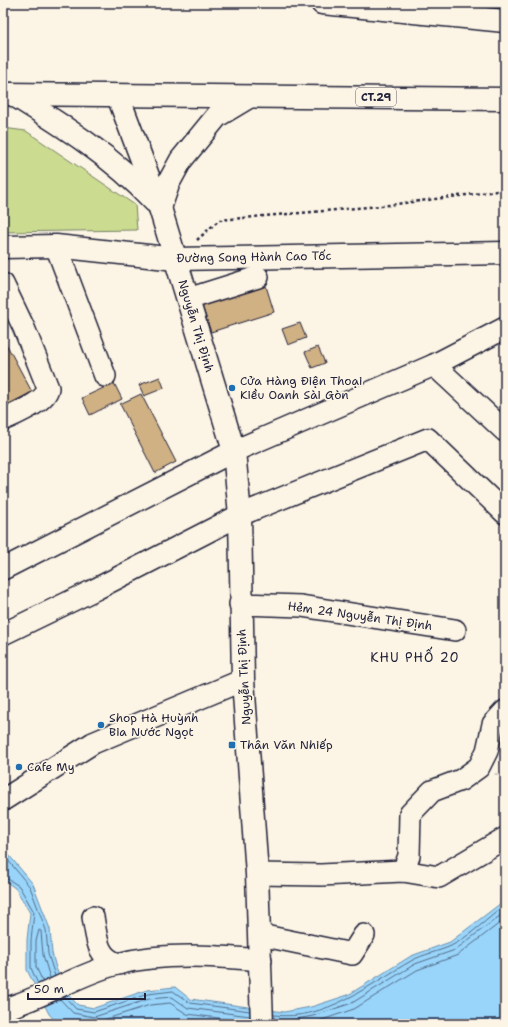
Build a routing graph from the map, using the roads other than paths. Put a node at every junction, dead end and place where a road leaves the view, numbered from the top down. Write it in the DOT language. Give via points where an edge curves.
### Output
graph roads {
  1 [pos="322,3"];
  2 [pos="505,21"];
  3 [pos="6,94"];
  4 [pos="118,96"];
  5 [pos="247,98"];
  6 [pos="505,99"];
  7 [pos="160,208"];
  8 [pos="56,246"];
  9 [pos="3,247"];
  10 [pos="505,253"];
  11 [pos="176,259"];
  12 [pos="258,277"];
  13 [pos="3,284"];
  14 [pos="188,299"];
  15 [pos="505,328"];
  16 [pos="434,365"];
  17 [pos="105,376"];
  18 [pos="3,420"];
  19 [pos="505,431"];
  20 [pos="234,451"];
  21 [pos="505,513"];
  22 [pos="240,515"];
  23 [pos="3,569"];
  24 [pos="240,604"];
  25 [pos="455,630"];
  26 [pos="3,634"];
  27 [pos="243,680"];
  28 [pos="505,711"];
  29 [pos="3,800"];
  30 [pos="505,838"];
  31 [pos="403,871"];
  32 [pos="257,874"];
  33 [pos="93,917"];
  34 [pos="260,935"];
  35 [pos="364,935"];
  36 [pos="261,960"];
  37 [pos="118,964"];
  38 [pos="3,1016"];
  39 [pos="262,1024"];
  1 -- 2 [label="main road"];
  3 -- 4 [label="main road, CT.29"];
  3 -- 7 [label="main road" via="91,146 135,180"];
  4 -- 5 [label="main road, CT.29"];
  4 -- 7 [label="main road, Nguyễn Thị Định"];
  5 -- 6 [label="main road, CT.29"];
  5 -- 7 [label="main road" via="217,116 181,160 169,182"];
  7 -- 11 [label="main road, Nguyễn Thị Định"];
  8 -- 9 [label="main road, Đường Song Hành Cao Tốc"];
  8 -- 11 [label="main road, Đường Song Hành Cao Tốc"];
  8 -- 17 [label="street"];
  10 -- 11 [label="main road, Đường Song Hành Cao Tốc"];
  11 -- 14 [label="main road, Nguyễn Thị Định"];
  12 -- 14 [label="street"];
  13 -- 18 [label="street" via="48,388 45,396 37,402"];
  14 -- 20 [label="main road, Nguyễn Thị Định"];
  15 -- 16 [label="street"];
  16 -- 19 [label="street"];
  16 -- 20 [label="street"];
  20 -- 22 [label="main road, Nguyễn Thị Định"];
  20 -- 23 [label="street"];
  21 -- 22 [label="street" via="428,439"];
  22 -- 24 [label="main road, Nguyễn Thị Định"];
  22 -- 26 [label="street"];
  24 -- 25 [label="street, Hẻm 24 Nguyễn Thị Định" via="301,606"];
  24 -- 27 [label="main road, Nguyễn Thị Định"];
  27 -- 29 [label="street" via="92,743"];
  27 -- 32 [label="main road, Nguyễn Thị Định"];
  28 -- 31 [label="street" via="493,724 488,750 479,767 461,780 432,791 410,814 409,856"];
  30 -- 31 [label="street" via="439,877"];
  31 -- 32 [label="street" via="321,875"];
  32 -- 34 [label="main road, Nguyễn Thị Định"];
  33 -- 37 [label="street" via="103,956 108,961"];
  34 -- 35 [label="street" via="352,954"];
  34 -- 36 [label="main road, Nguyễn Thị Định"];
  36 -- 37 [label="street" via="206,956 156,958"];
  36 -- 39 [label="main road, Nguyễn Thị Định"];
  37 -- 38 [label="street" via="74,979 32,1001 7,1008"];
}
